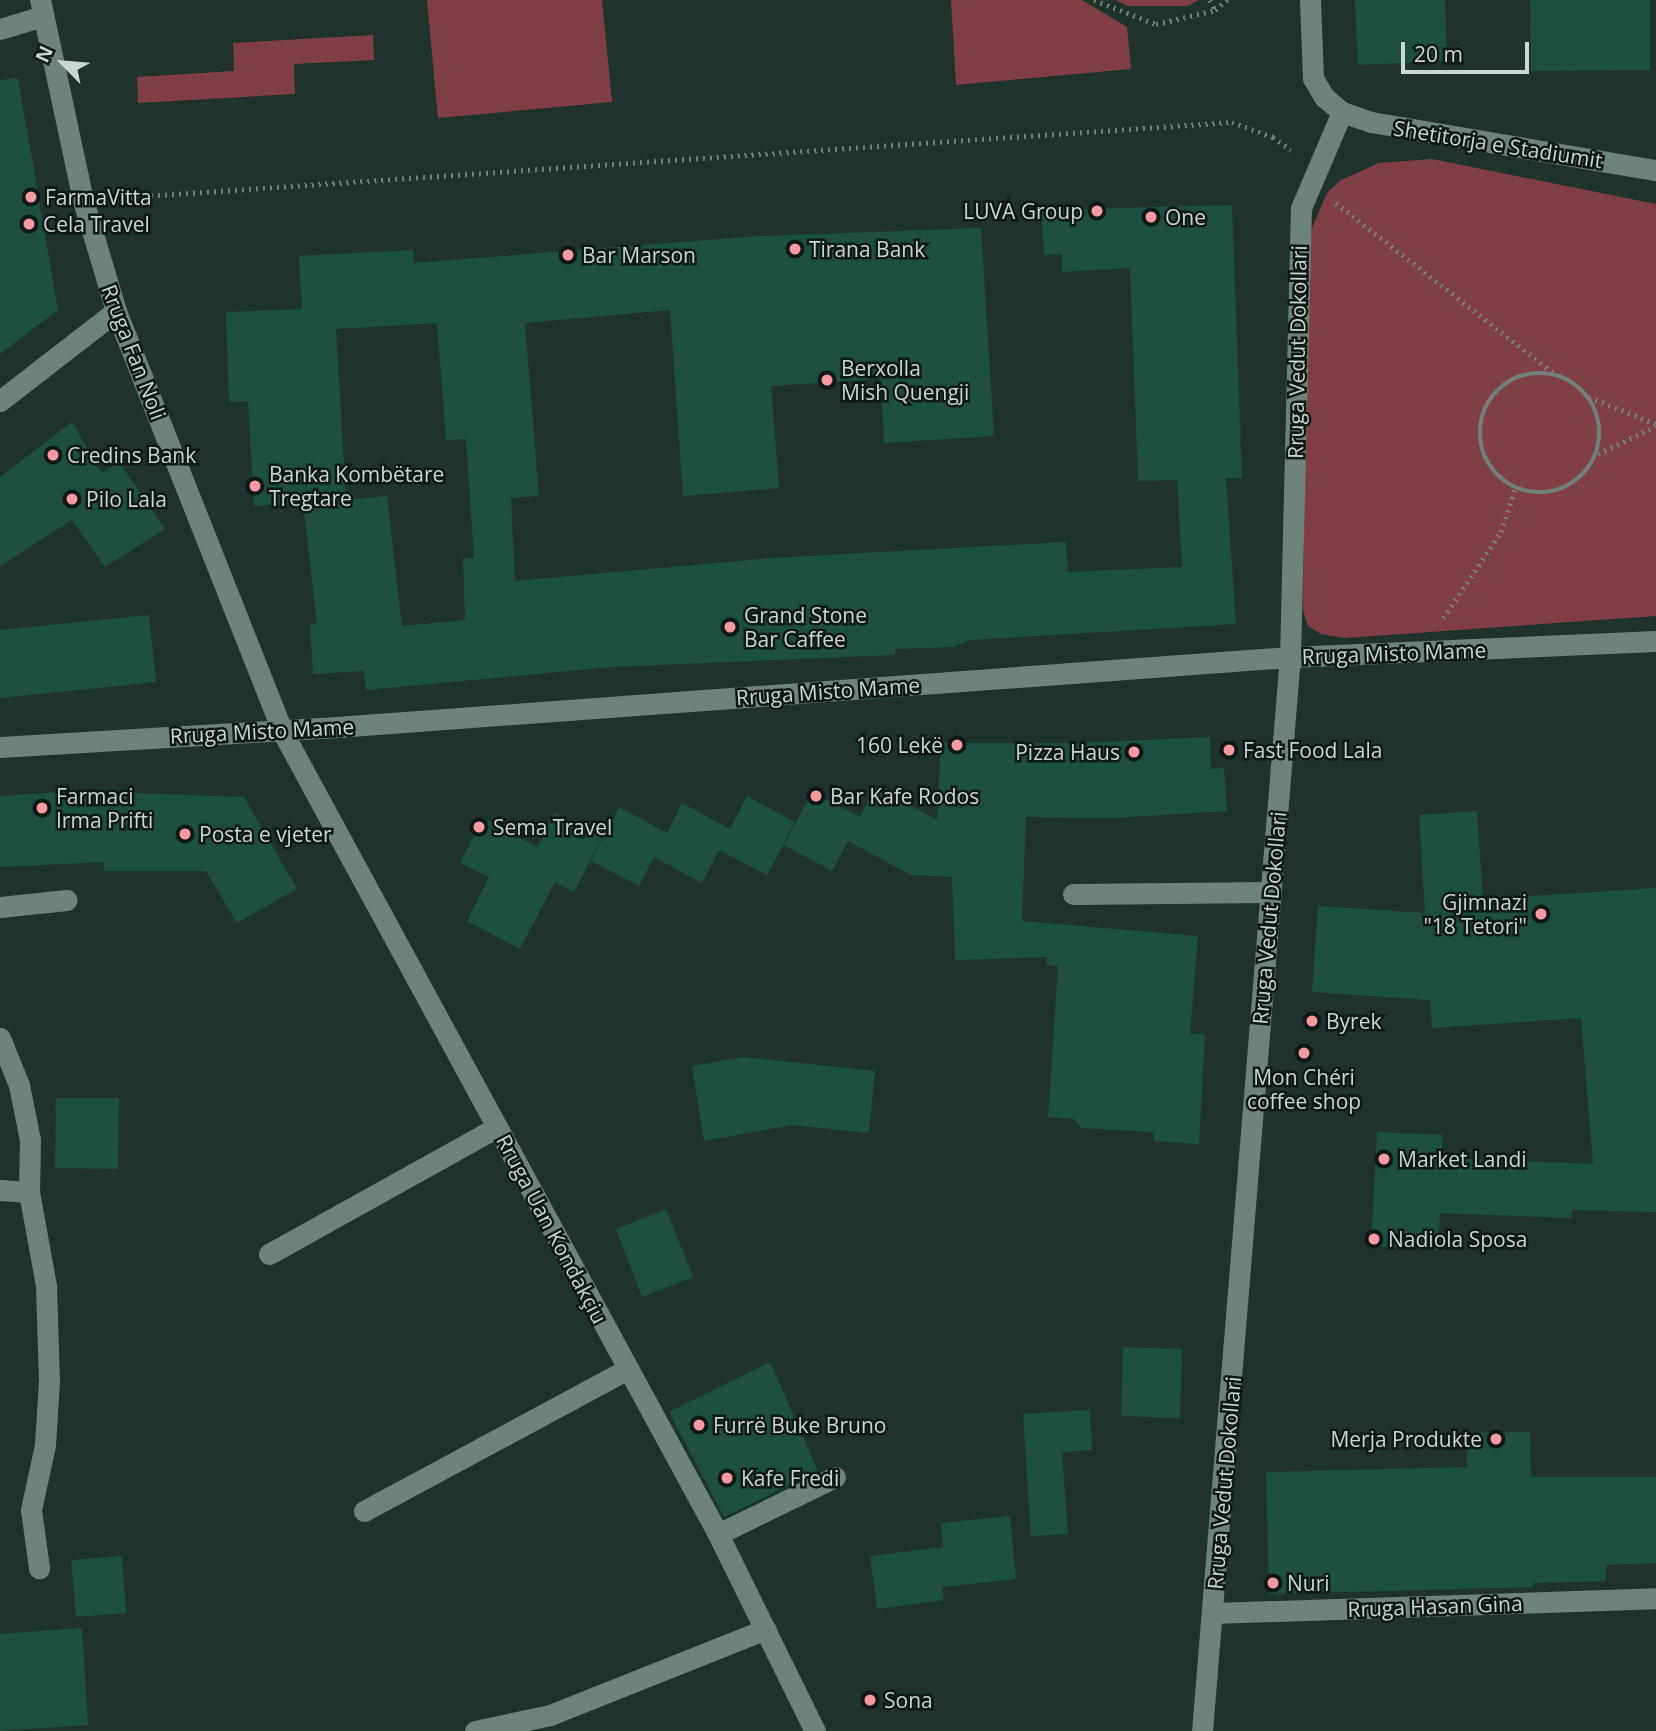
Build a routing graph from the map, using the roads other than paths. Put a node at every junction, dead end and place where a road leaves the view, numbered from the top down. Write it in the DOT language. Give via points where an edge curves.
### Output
graph roads {
  1 [pos="1310,0"];
  2 [pos="42,8"];
  3 [pos="0,29"];
  4 [pos="1342,111"];
  5 [pos="1656,170"];
  6 [pos="116,311"];
  7 [pos="0,401"];
  8 [pos="1656,641"];
  9 [pos="1290,657"];
  10 [pos="282,731"];
  11 [pos="0,747"];
  12 [pos="1271,892"];
  13 [pos="1073,894"];
  14 [pos="67,900"];
  15 [pos="0,907"];
  16 [pos="0,1038"];
  17 [pos="497,1127"];
  18 [pos="0,1189"];
  19 [pos="29,1192"];
  20 [pos="269,1254"];
  21 [pos="628,1369"];
  22 [pos="835,1477"];
  23 [pos="364,1511"];
  24 [pos="718,1534"];
  25 [pos="39,1568"];
  26 [pos="1656,1598"];
  27 [pos="1214,1613"];
  28 [pos="766,1629"];
  29 [pos="475,1731"];
  30 [pos="815,1731"];
  31 [pos="1202,1731"];
  1 -- 4 [label="street" via="1313,78 1324,97"];
  2 -- 3 [label="street"];
  2 -- 6 [label="street, Rruga Fan Noli" via="83,200"];
  4 -- 5 [label="street, Shetitorja e Stadiumit" via="1371,122"];
  4 -- 9 [label="street, Rruga Vedut Dokollari" via="1301,208"];
  6 -- 7 [label="street"];
  6 -- 10 [label="street, Rruga Fan Noli"];
  8 -- 9 [label="street, Rruga Misto Mame"];
  9 -- 10 [label="street, Rruga Misto Mame"];
  9 -- 12 [label="street, Rruga Vedut Dokollari"];
  10 -- 11 [label="street, Rruga Misto Mame"];
  10 -- 17 [label="street, Rruga Uan Kondakçiu"];
  12 -- 13 [label="street"];
  12 -- 27 [label="street, Rruga Vedut Dokollari"];
  14 -- 15 [label="street"];
  16 -- 19 [label="street" via="19,1085 30,1140"];
  17 -- 20 [label="street"];
  17 -- 21 [label="street, Rruga Uan Kondakçiu"];
  18 -- 19 [label="street"];
  19 -- 25 [label="street" via="46,1286 49,1381 45,1445 31,1510"];
  21 -- 23 [label="street"];
  21 -- 24 [label="street, Rruga Uan Kondakçiu"];
  22 -- 24 [label="street"];
  24 -- 28 [label="street, Rruga Uan Kondakçiu"];
  26 -- 27 [label="street, Rruga Hasan Gina"];
  27 -- 31 [label="street, Rruga Vedut Dokollari"];
  28 -- 29 [label="street" via="550,1715"];
  28 -- 30 [label="street, Rruga Uan Kondakçiu"];
}
